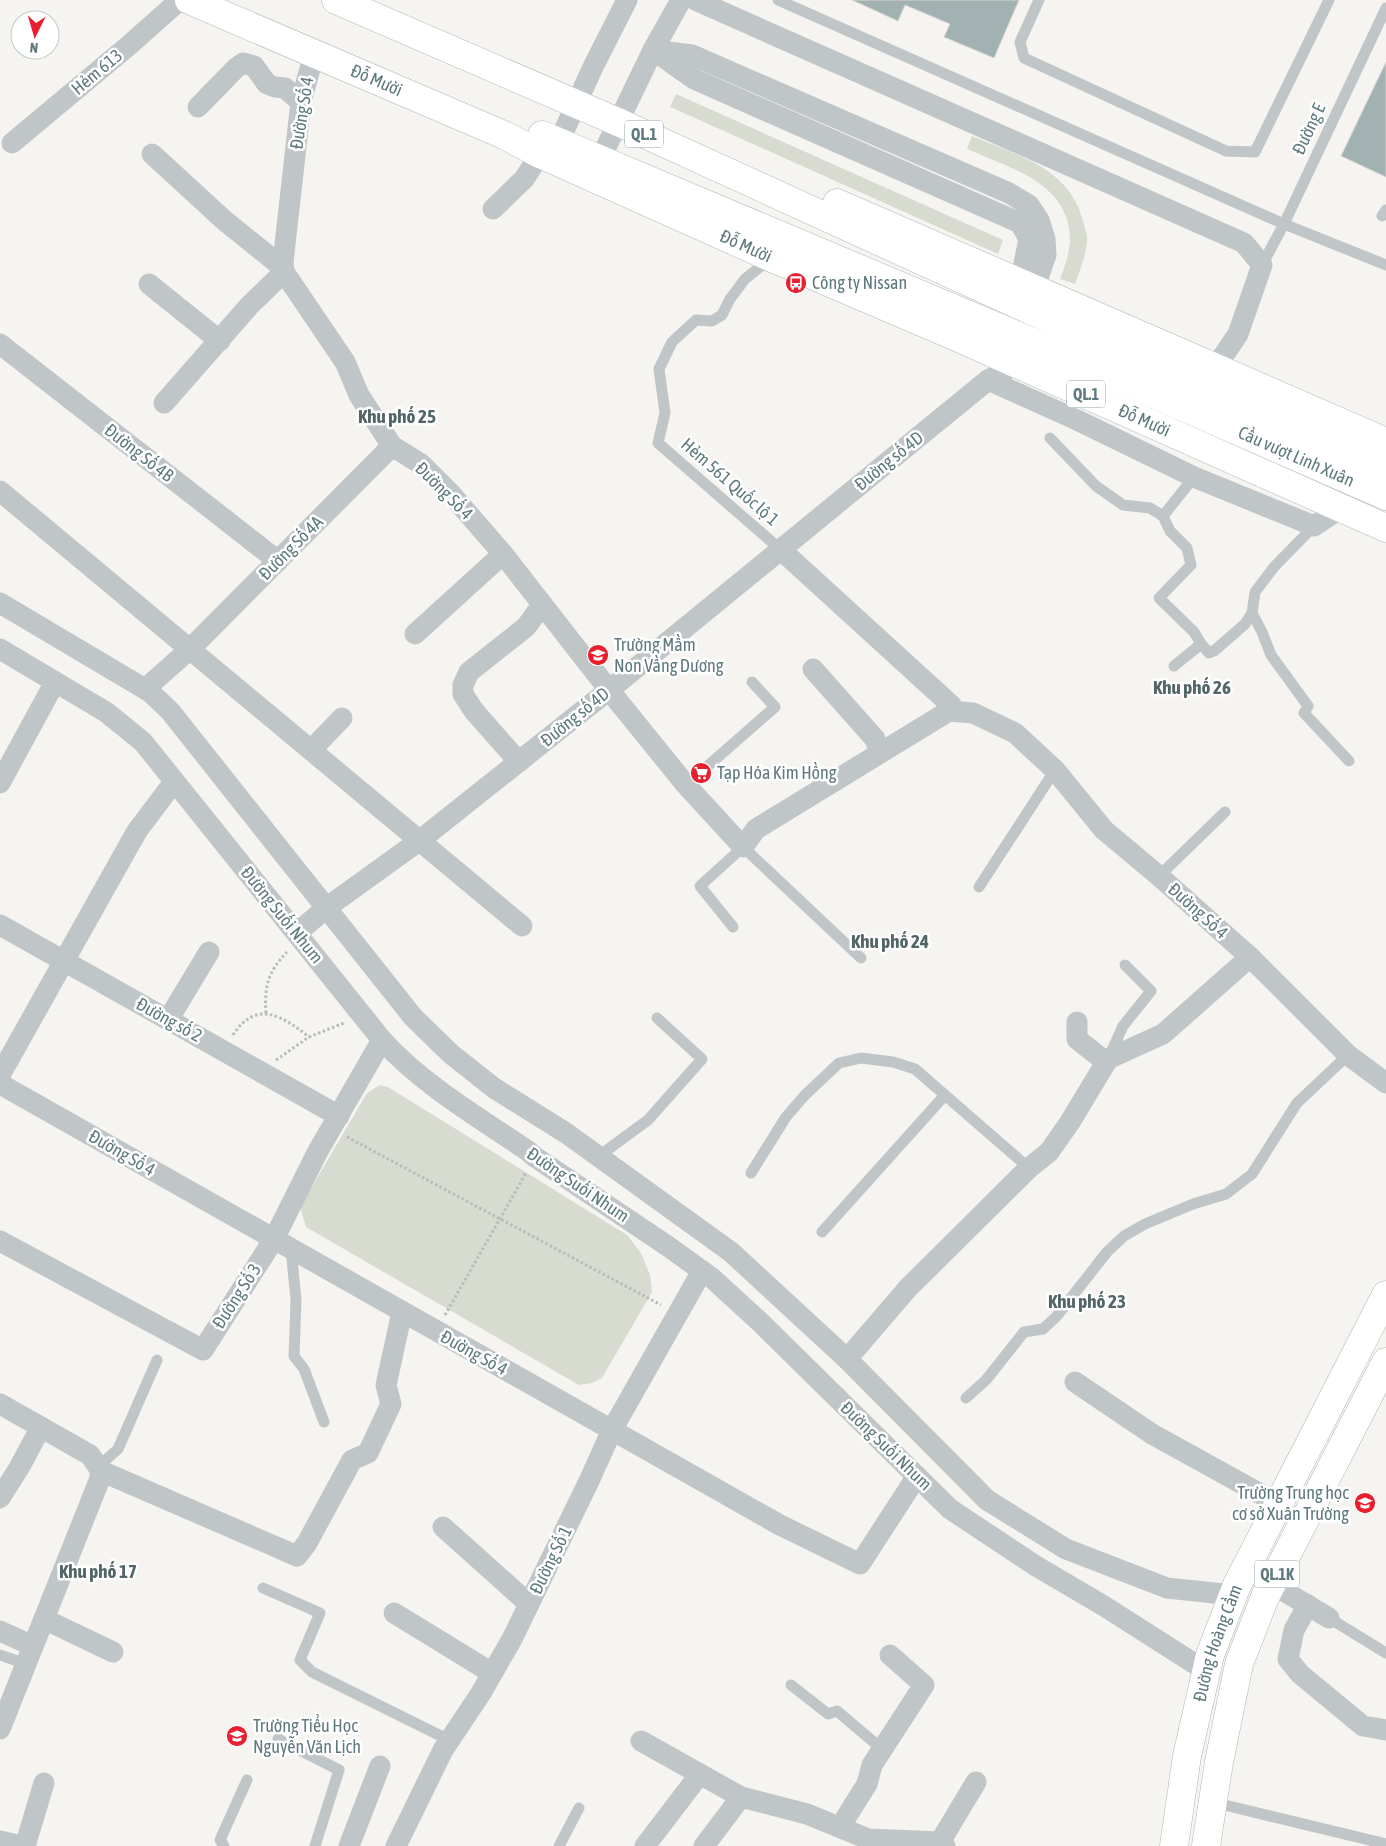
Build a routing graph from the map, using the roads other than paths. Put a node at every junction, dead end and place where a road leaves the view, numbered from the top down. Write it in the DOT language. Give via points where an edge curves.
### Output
graph roads {
  1 [pos="180,0"];
  2 [pos="189,0"];
  3 [pos="235,0"];
  4 [pos="336,0"];
  5 [pos="378,0"];
  6 [pos="627,0"];
  7 [pos="680,0"];
  8 [pos="695,0"];
  9 [pos="778,0"];
  10 [pos="1039,0"];
  11 [pos="1329,0"];
  12 [pos="1386,8"];
  13 [pos="654,50"];
  14 [pos="314,54"];
  15 [pos="580,96"];
  16 [pos="301,102"];
  17 [pos="198,107"];
  18 [pos="622,115"];
  19 [pos="12,143"];
  20 [pos="550,149"];
  21 [pos="152,154"];
  22 [pos="596,168"];
  23 [pos="493,209"];
  24 [pos="1284,224"];
  25 [pos="772,258"];
  26 [pos="1262,265"];
  27 [pos="1386,265"];
  28 [pos="284,267"];
  29 [pos="1032,269"];
  30 [pos="149,284"];
  31 [pos="220,340"];
  32 [pos="0,344"];
  33 [pos="1078,361"];
  34 [pos="1213,393"];
  35 [pos="164,403"];
  36 [pos="1050,438"];
  37 [pos="1386,442"];
  38 [pos="392,446"];
  39 [pos="1238,462"];
  40 [pos="1386,468"];
  41 [pos="1194,477"];
  42 [pos="0,491"];
  43 [pos="1386,496"];
  44 [pos="1351,513"];
  45 [pos="1163,516"];
  46 [pos="1314,526"];
  47 [pos="1386,528"];
  48 [pos="1386,546"];
  49 [pos="780,549"];
  50 [pos="503,554"];
  51 [pos="278,561"];
  52 [pos="0,603"];
  53 [pos="542,605"];
  54 [pos="1252,613"];
  55 [pos="415,634"];
  56 [pos="1201,644"];
  57 [pos="0,649"];
  58 [pos="190,649"];
  59 [pos="1174,666"];
  60 [pos="813,670"];
  61 [pos="55,682"];
  62 [pos="752,682"];
  63 [pos="145,689"];
  64 [pos="609,690"];
  65 [pos="949,711"];
  66 [pos="342,718"];
  67 [pos="311,750"];
  68 [pos="880,753"];
  69 [pos="1349,761"];
  70 [pos="519,762"];
  71 [pos="1055,770"];
  72 [pos="174,782"];
  73 [pos="0,783"];
  74 [pos="686,785"];
  75 [pos="1225,812"];
  76 [pos="420,841"];
  77 [pos="743,847"];
  78 [pos="1159,876"];
  79 [pos="979,887"];
  80 [pos="326,908"];
  81 [pos="0,925"];
  82 [pos="522,926"];
  83 [pos="733,927"];
  84 [pos="299,935"];
  85 [pos="209,952"];
  86 [pos="1250,957"];
  87 [pos="861,958"];
  88 [pos="64,961"];
  89 [pos="1125,965"];
  90 [pos="657,1018"];
  91 [pos="168,1020"];
  92 [pos="1077,1022"];
  93 [pos="382,1040"];
  94 [pos="1348,1055"];
  95 [pos="1107,1060"];
  96 [pos="0,1075"];
  97 [pos="1386,1083"];
  98 [pos="0,1084"];
  99 [pos="945,1095"];
  100 [pos="335,1122"];
  101 [pos="599,1156"];
  102 [pos="1028,1168"];
  103 [pos="751,1173"];
  104 [pos="822,1232"];
  105 [pos="0,1241"];
  106 [pos="282,1244"];
  107 [pos="702,1271"];
  108 [pos="1386,1295"];
  109 [pos="402,1312"];
  110 [pos="847,1359"];
  111 [pos="157,1360"];
  112 [pos="1384,1373"];
  113 [pos="1075,1382"];
  114 [pos="966,1398"];
  115 [pos="0,1404"];
  116 [pos="324,1422"];
  117 [pos="41,1427"];
  118 [pos="612,1430"];
  119 [pos="100,1469"];
  120 [pos="917,1476"];
  121 [pos="0,1498"];
  122 [pos="1279,1504"];
  123 [pos="444,1527"];
  124 [pos="1272,1584"];
  125 [pos="263,1588"];
  126 [pos="1233,1595"];
  127 [pos="529,1604"];
  128 [pos="1308,1605"];
  129 [pos="394,1613"];
  130 [pos="1329,1618"];
  131 [pos="44,1619"];
  132 [pos="0,1631"];
  133 [pos="114,1652"];
  134 [pos="1386,1653"];
  135 [pos="0,1655"];
  136 [pos="29,1655"];
  137 [pos="890,1655"];
  138 [pos="1206,1671"];
  139 [pos="492,1674"];
  140 [pos="790,1685"];
  141 [pos="0,1729"];
  142 [pos="1386,1730"];
  143 [pos="278,1739"];
  144 [pos="448,1740"];
  145 [pos="641,1741"];
  146 [pos="882,1749"];
  147 [pos="380,1766"];
  148 [pos="700,1774"];
  149 [pos="247,1780"];
  150 [pos="44,1782"];
  151 [pos="976,1782"];
  152 [pos="740,1797"];
  153 [pos="1212,1802"];
  154 [pos="579,1808"];
  155 [pos="840,1828"];
  156 [pos="0,1841"];
  157 [pos="942,1844"];
  158 [pos="1386,1844"];
  159 [pos="24,1846"];
  160 [pos="224,1846"];
  161 [pos="315,1846"];
  162 [pos="350,1846"];
  163 [pos="396,1846"];
  164 [pos="559,1846"];
  165 [pos="645,1846"];
  166 [pos="704,1846"];
  167 [pos="1174,1846"];
  168 [pos="1206,1846"];
  1 -- 19 [label="street, Hẻm 613"];
  2 -- 14 [label="main road, Đỗ Mười / QL.1"];
  3 -- 20 [label="main road, Đỗ Mười / QL.1"];
  4 -- 15 [label="main road, Đỗ Mười / QL.1"];
  5 -- 15 [label="main road, Đỗ Mười / QL.1"];
  6 -- 15 [label="street"];
  7 -- 13 [label="street"];
  8 -- 26 [label="street" via="1244,243"];
  9 -- 24 [label="lane"];
  10 -- 11 [label="lane" via="1020,42 1024,58 1226,151 1256,152"];
  12 -- 24 [label="lane, Đường E"];
  13 -- 18 [label="street"];
  13 -- 29 [label="street" via="694,79 1020,222 1029,239"];
  14 -- 16 [label="street, Đường Số 4"];
  14 -- 20 [label="main road, Đỗ Mười / QL.1" via="504,135"];
  15 -- 18 [label="main road, Đỗ Mười / QL.1"];
  15 -- 20 [label="street"];
  16 -- 17 [label="street" via="285,88 267,84 254,66 243,63"];
  16 -- 28 [label="street, Đường Số 4"];
  18 -- 22 [label="street"];
  18 -- 34 [label="main road, Đỗ Mười / QL.1"];
  18 -- 34 [label="main road, Đỗ Mười / QL.1" via="855,210"];
  20 -- 22 [label="main road, Đỗ Mười / QL.1"];
  20 -- 23 [label="street"];
  21 -- 28 [label="street" via="225,221"];
  22 -- 25 [label="main road, Đỗ Mười / QL.1"];
  22 -- 33 [label="main road, Đỗ Mười / QL.1"];
  24 -- 26 [label="lane, Đường E"];
  24 -- 27 [label="lane"];
  25 -- 39 [label="main road, Đỗ Mười / QL.1"];
  25 -- 49 [label="lane, Hẻm 561 Quốc lộ 1" via="745,279 722,316 712,321 696,320 672,342 660,369 665,413 658,443"];
  26 -- 34 [label="street"];
  28 -- 31 [label="street"];
  28 -- 38 [label="street, Đường Số 4" via="345,362 359,395"];
  30 -- 31 [label="street"];
  31 -- 35 [label="street"];
  32 -- 51 [label="street, Đường Số 4B"];
  33 -- 34 [label="main road, Đỗ Mười / QL.1"];
  33 -- 39 [label="main road"];
  34 -- 37 [label="main road, Đỗ Mười / QL.1"];
  34 -- 40 [label="main road, Cầu vượt Linh Xuân / QL.1"];
  34 -- 43 [label="main road, Cầu vượt Linh Xuân / QL.1"];
  36 -- 45 [label="lane" via="1096,486 1123,505 1150,508"];
  38 -- 50 [label="street, Đường Số 4" via="422,464"];
  38 -- 51 [label="street, Đường Số 4A"];
  39 -- 44 [label="main road, Đỗ Mười / QL.1"];
  41 -- 45 [label="lane"];
  41 -- 46 [label="street"];
  41 -- 49 [label="street, Đường số 4D" via="1077,420 993,373"];
  42 -- 58 [label="street"];
  44 -- 46 [label="street"];
  44 -- 47 [label="main road, Đỗ Mười / QL.1"];
  44 -- 48 [label="main road"];
  45 -- 56 [label="lane" via="1170,531 1187,548 1191,566 1158,598 1194,632"];
  46 -- 54 [label="lane" via="1255,592"];
  49 -- 64 [label="street, Đường số 4D"];
  49 -- 65 [label="street" via="951,705"];
  50 -- 53 [label="street, Đường Số 4"];
  50 -- 55 [label="street"];
  51 -- 58 [label="street, Đường Số 4A"];
  52 -- 63 [label="street"];
  53 -- 64 [label="street, Đường Số 4"];
  53 -- 70 [label="street" via="526,627 469,672 463,685 463,694 474,711"];
  54 -- 56 [label="lane" via="1245,624 1214,651 1209,653"];
  54 -- 69 [label="lane" via="1271,655 1307,705 1304,713"];
  56 -- 59 [label="lane"];
  57 -- 61 [label="street, Đường Suối Nhum"];
  58 -- 63 [label="street, Đường Số 4A"];
  58 -- 67 [label="street"];
  60 -- 68 [label="street" via="875,739"];
  61 -- 72 [label="street, Đường Suối Nhum" via="106,712 143,742"];
  61 -- 73 [label="street"];
  62 -- 74 [label="lane" via="775,707"];
  63 -- 80 [label="street" via="170,711"];
  64 -- 70 [label="street, Đường số 4D"];
  64 -- 74 [label="street, Đường Số 4"];
  65 -- 68 [label="street"];
  65 -- 71 [label="street, Đường Số 4" via="973,713 1015,733"];
  66 -- 67 [label="street"];
  67 -- 76 [label="street"];
  68 -- 77 [label="street" via="756,829"];
  70 -- 76 [label="street, Đường số 4D"];
  71 -- 78 [label="street, Đường Số 4" via="1104,830"];
  71 -- 79 [label="lane"];
  72 -- 84 [label="street, Đường Suối Nhum"];
  72 -- 88 [label="street" via="137,831"];
  74 -- 77 [label="street, Đường Số 4"];
  75 -- 78 [label="lane"];
  76 -- 80 [label="street, Đường số 4D"];
  76 -- 82 [label="street"];
  77 -- 83 [label="lane" via="700,886"];
  77 -- 87 [label="lane"];
  78 -- 86 [label="street, Đường Số 4"];
  80 -- 84 [label="street, Đường số 4D"];
  80 -- 101 [label="street" via="413,1018 451,1054 494,1088"];
  81 -- 88 [label="street, Đường số 2"];
  84 -- 93 [label="street, Đường Suối Nhum"];
  85 -- 91 [label="street"];
  86 -- 94 [label="street, Đường Số 4"];
  86 -- 95 [label="street" via="1163,1034"];
  88 -- 91 [label="street, Đường số 2"];
  88 -- 96 [label="street"];
  89 -- 95 [label="lane" via="1151,991 1123,1026"];
  90 -- 101 [label="lane" via="702,1058 648,1120"];
  91 -- 100 [label="street, Đường số 2" via="266,1075"];
  92 -- 95 [label="street" via="1077,1038"];
  93 -- 100 [label="street, Đường Số 3"];
  93 -- 107 [label="street, Đường Suối Nhum" via="428,1083"];
  94 -- 97 [label="street, Đường Số 4"];
  94 -- 114 [label="lane" via="1297,1103 1252,1174 1226,1194 1193,1204 1124,1236 1107,1252 1056,1317 1043,1329 1024,1332 986,1380"];
  95 -- 102 [label="street" via="1049,1152"];
  98 -- 106 [label="street, Đường Số 4"];
  99 -- 102 [label="lane"];
  99 -- 103 [label="lane" via="915,1069 893,1062 861,1058 839,1063 786,1117"];
  99 -- 104 [label="lane"];
  100 -- 106 [label="street, Đường Số 3"];
  101 -- 110 [label="street" via="731,1252"];
  102 -- 110 [label="street" via="908,1288"];
  105 -- 106 [label="street, Đường Số 3" via="203,1350"];
  106 -- 109 [label="street, Đường Số 4"];
  106 -- 116 [label="lane" via="296,1300 294,1356 304,1369"];
  107 -- 118 [label="street, Đường Số 1"];
  107 -- 120 [label="street, Đường Suối Nhum" via="760,1322"];
  108 -- 122 [label="main road, Đường Hoàng Cầm / QL.1K"];
  109 -- 118 [label="street, Đường Số 4"];
  109 -- 119 [label="street" via="386,1385 391,1404 368,1453 352,1460 297,1556"];
  110 -- 126 [label="street" via="987,1500 1066,1549 1167,1588"];
  111 -- 119 [label="lane" via="118,1449"];
  112 -- 124 [label="main road, Đường Hoàng Cầm / QL.1K"];
  113 -- 122 [label="street" via="1152,1434"];
  115 -- 117 [label="street"];
  117 -- 119 [label="street" via="90,1455"];
  117 -- 121 [label="street"];
  118 -- 120 [label="street, Đường Số 4" via="780,1525 860,1564"];
  118 -- 127 [label="street, Đường Số 1"];
  119 -- 131 [label="street" via="99,1481"];
  120 -- 138 [label="street, Đường Suối Nhum" via="950,1508 1020,1556"];
  122 -- 126 [label="main road, Đường Hoàng Cầm / QL.1K"];
  123 -- 127 [label="street"];
  124 -- 128 [label="street"];
  124 -- 153 [label="main road, Đường Hoàng Cầm / QL.1K" via="1239,1664"];
  125 -- 144 [label="lane" via="320,1612 300,1660 312,1672"];
  126 -- 138 [label="main road, Đường Hoàng Cầm / QL.1K"];
  127 -- 139 [label="street, Đường Số 1"];
  128 -- 130 [label="street"];
  128 -- 142 [label="street" via="1294,1630 1288,1659 1300,1674 1363,1726"];
  129 -- 139 [label="street"];
  130 -- 134 [label="lane"];
  131 -- 133 [label="street"];
  131 -- 136 [label="street"];
  132 -- 136 [label="street"];
  135 -- 136 [label="lane"];
  136 -- 141 [label="street"];
  137 -- 146 [label="street" via="924,1685"];
  138 -- 167 [label="main road, Đường Hoàng Cầm / QL.1K" via="1187,1756"];
  139 -- 144 [label="street, Đường Số 1"];
  140 -- 146 [label="lane" via="828,1714 837,1711"];
  143 -- 161 [label="lane" via="339,1770"];
  144 -- 163 [label="street, Đường Số 1"];
  145 -- 148 [label="street"];
  146 -- 155 [label="street" via="872,1765 868,1784"];
  147 -- 162 [label="street"];
  148 -- 152 [label="street"];
  148 -- 165 [label="street"];
  149 -- 160 [label="lane" via="220,1840"];
  150 -- 159 [label="street"];
  151 -- 157 [label="street"];
  152 -- 155 [label="street" via="807,1814"];
  152 -- 166 [label="street"];
  153 -- 158 [label="lane"];
  153 -- 168 [label="main road, Đường Hoàng Cầm / QL.1K"];
  154 -- 164 [label="lane"];
  155 -- 157 [label="street" via="868,1839"];
  156 -- 159 [label="street"];
}
